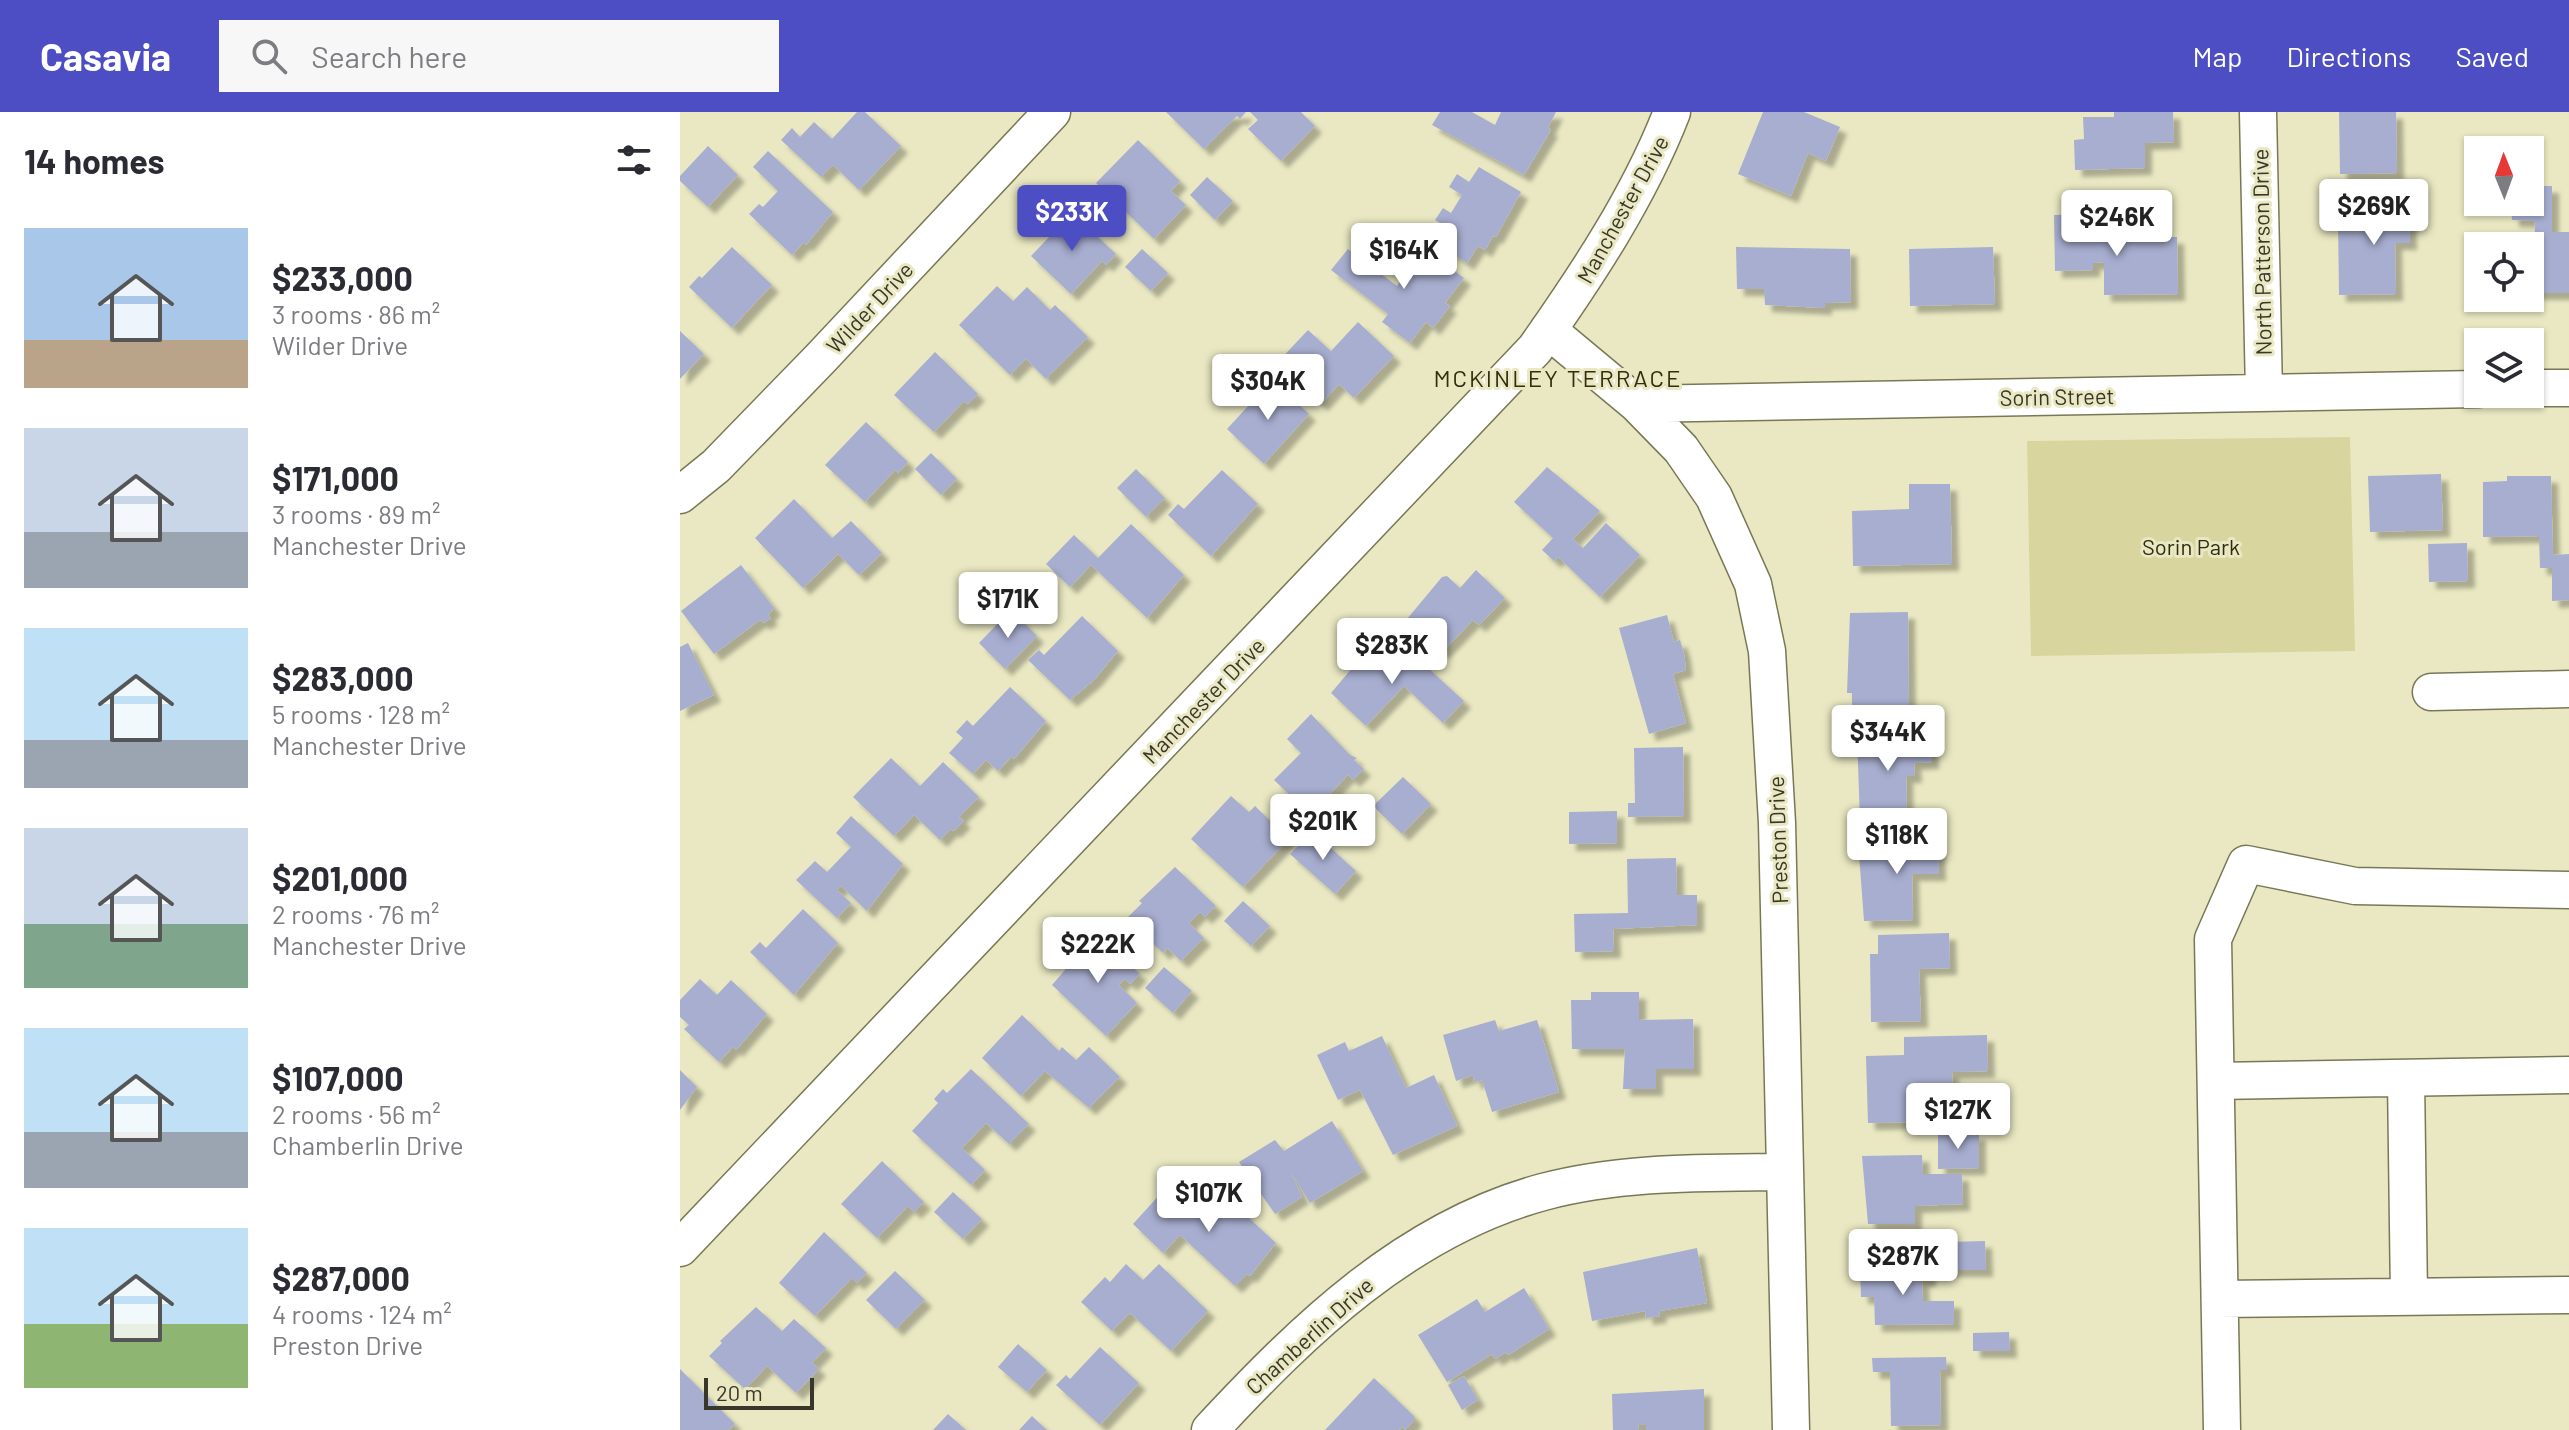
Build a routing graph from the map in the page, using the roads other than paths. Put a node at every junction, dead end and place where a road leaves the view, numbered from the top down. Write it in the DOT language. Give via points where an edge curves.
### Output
graph roads {
  1 [pos="1052,112"];
  2 [pos="1672,112"];
  3 [pos="2258,112"];
  4 [pos="1548,330"];
  5 [pos="2544,388"];
  6 [pos="2569,388"];
  7 [pos="2464,389"];
  8 [pos="2264,393"];
  9 [pos="1637,404"];
  10 [pos="680,495"];
  11 [pos="2569,689"];
  12 [pos="2431,692"];
  13 [pos="2569,890"];
  14 [pos="2569,1075"];
  15 [pos="2406,1078"];
  16 [pos="2216,1081"];
  17 [pos="1785,1172"];
  18 [pos="680,1248"];
  19 [pos="2569,1295"];
  20 [pos="2409,1297"];
  21 [pos="2220,1299"];
  22 [pos="1210,1430"];
  23 [pos="1791,1430"];
  24 [pos="2222,1430"];
  1 -- 10 [label="street, Wilder Drive" via="820,359 716,466"];
  2 -- 4 [label="street, Manchester Drive" via="1621,216"];
  3 -- 8 [label="street, North Patterson Drive"];
  4 -- 9 [label="street, Preston Drive"];
  4 -- 18 [label="street, Manchester Drive" via="1463,429"];
  5 -- 6 [label="street"];
  7 -- 8 [label="street, Sorin Street"];
  8 -- 9 [label="street, Sorin Street"];
  9 -- 17 [label="street, Preston Drive" via="1681,449 1714,497 1753,584 1767,651 1777,823"];
  11 -- 12 [label="street"];
  13 -- 16 [label="street" via="2355,886 2246,864 2213,939"];
  14 -- 15 [label="street"];
  15 -- 16 [label="street"];
  15 -- 20 [label="street"];
  16 -- 21 [label="street"];
  17 -- 22 [label="street, Chamberlin Drive" via="1621,1177 1542,1192 1491,1211 1364,1281 1262,1374"];
  17 -- 23 [label="street, Preston Drive"];
  19 -- 20 [label="street"];
  20 -- 21 [label="street"];
  21 -- 24 [label="street"];
}
